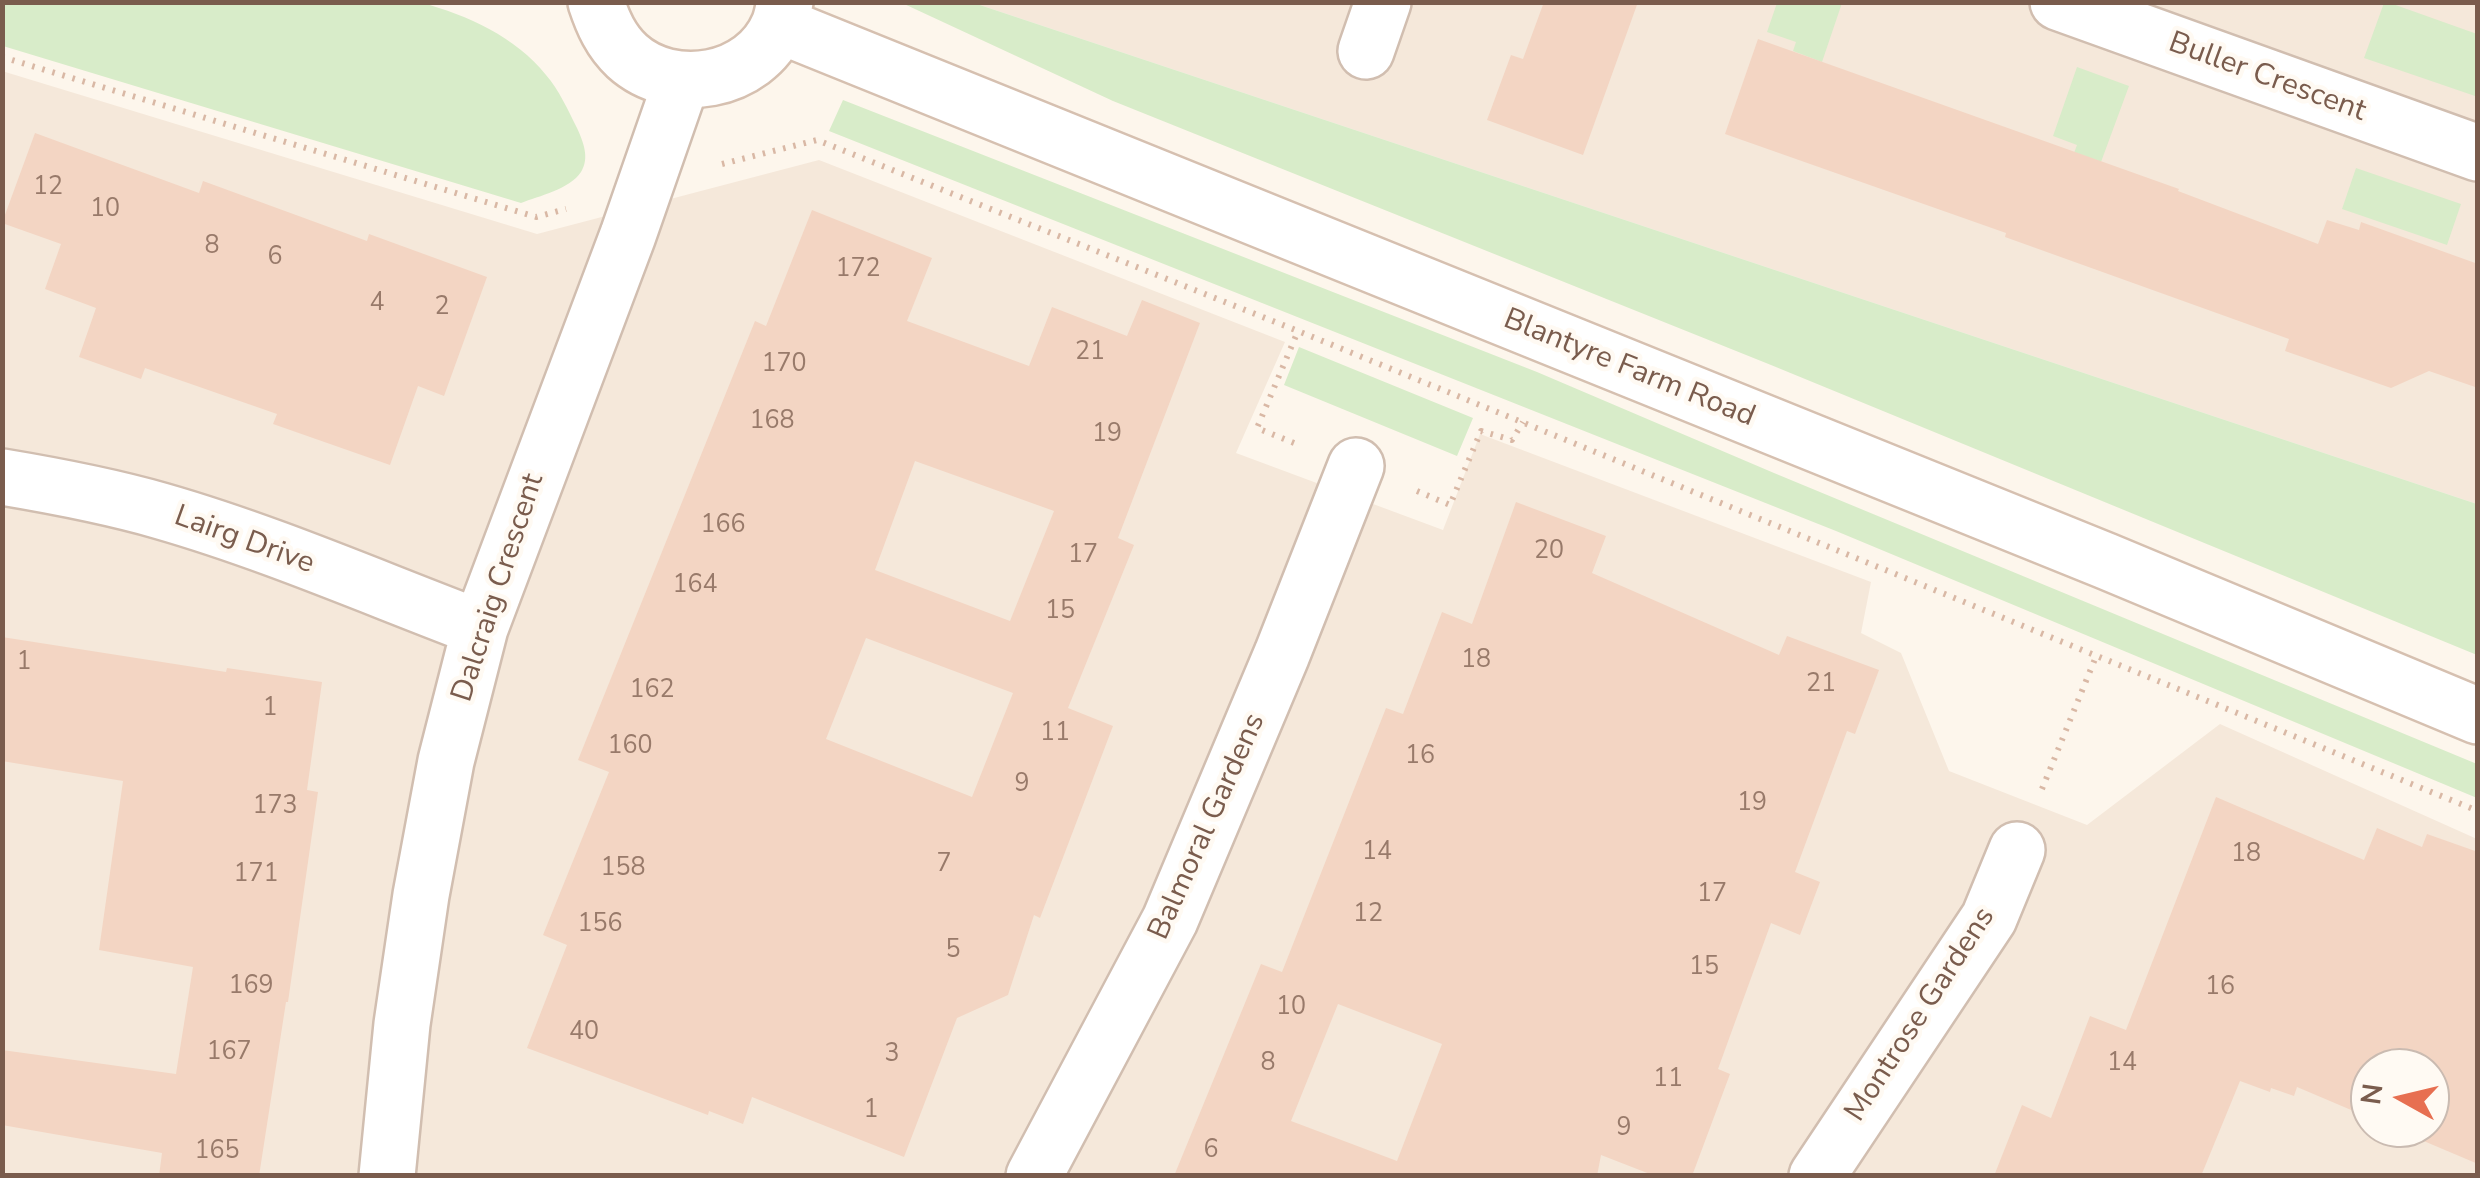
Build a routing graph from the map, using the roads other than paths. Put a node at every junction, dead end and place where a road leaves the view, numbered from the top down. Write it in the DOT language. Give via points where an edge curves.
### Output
graph roads {
  1 [pos="596,2"];
  2 [pos="2058,2"];
  3 [pos="782,14"];
  4 [pos="682,80"];
  5 [pos="2478,153"];
  6 [pos="1356,466"];
  7 [pos="2,477"];
  8 [pos="480,628"];
  9 [pos="2478,716"];
  10 [pos="2017,850"];
  11 [pos="387,1176"];
  12 [pos="1034,1176"];
  13 [pos="1817,1176"];
  1 -- 4 [label="street" via="608,33 628,57 654,74"];
  2 -- 5 [label="street, Buller Crescent"];
  3 -- 4 [label="street" via="767,45 750,61 708,79"];
  3 -- 9 [label="street, Blantyre Farm Road"];
  4 -- 8 [label="street, Dalcraig Crescent"];
  6 -- 12 [label="street, Balmoral Gardens" via="1164,931"];
  7 -- 8 [label="street, Lairg Drive" via="170,514"];
  8 -- 11 [label="street, Dalcraig Crescent" via="421,895"];
  10 -- 13 [label="street, Montrose Gardens" via="1988,918"];
}
